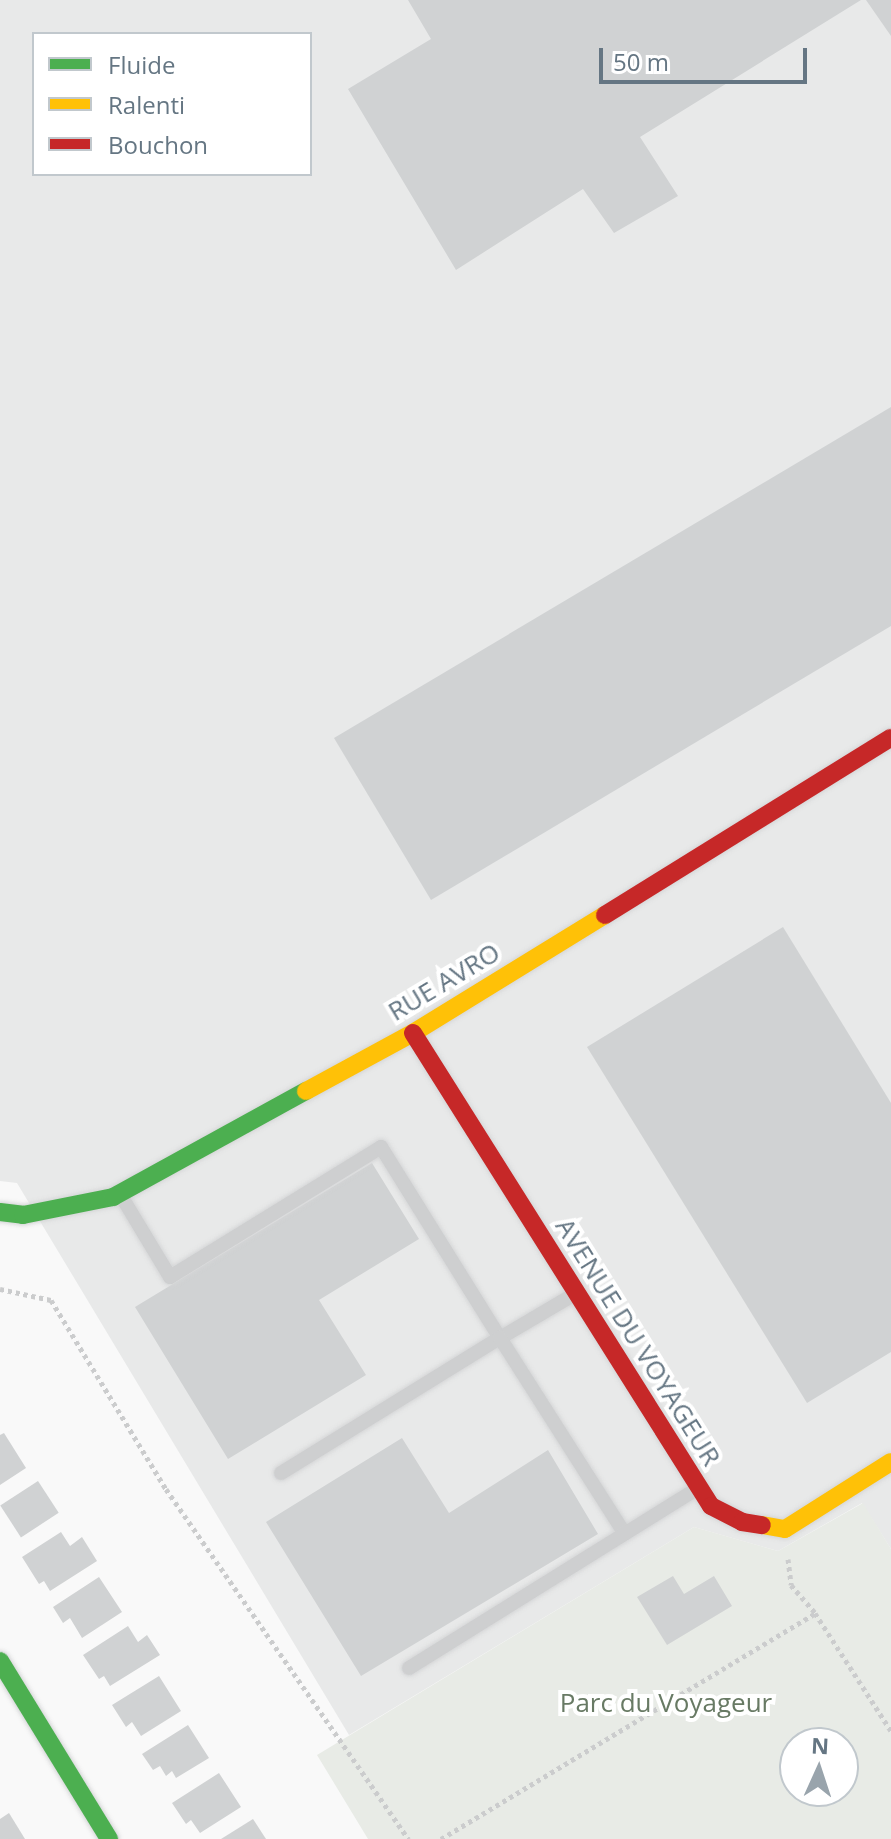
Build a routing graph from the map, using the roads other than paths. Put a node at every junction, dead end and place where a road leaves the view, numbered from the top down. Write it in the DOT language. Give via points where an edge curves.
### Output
graph roads {
  1 [pos="891,738"];
  2 [pos="413,1033"];
  3 [pos="119,1194"];
  4 [pos="0,1212"];
  5 [pos="577,1293"];
  6 [pos="500,1338"];
  7 [pos="891,1462"];
  8 [pos="281,1473"];
  9 [pos="699,1488"];
  10 [pos="625,1534"];
  11 [pos="0,1661"];
  12 [pos="409,1668"];
  13 [pos="109,1839"];
  1 -- 2 [label="street, RUE AVRO"];
  2 -- 3 [label="street, RUE AVRO"];
  2 -- 5 [label="street, AVENUE DU VOYAGEUR"];
  3 -- 4 [label="street, RUE AVRO" via="23,1215"];
  3 -- 6 [label="lane" via="170,1277 381,1147"];
  5 -- 6 [label="lane"];
  5 -- 9 [label="street, AVENUE DU VOYAGEUR"];
  6 -- 8 [label="lane"];
  6 -- 10 [label="lane"];
  7 -- 9 [label="street, AVENUE DU VOYAGEUR" via="785,1529 742,1522 711,1506"];
  9 -- 10 [label="lane"];
  10 -- 12 [label="lane"];
  11 -- 13 [label="street"];
}
